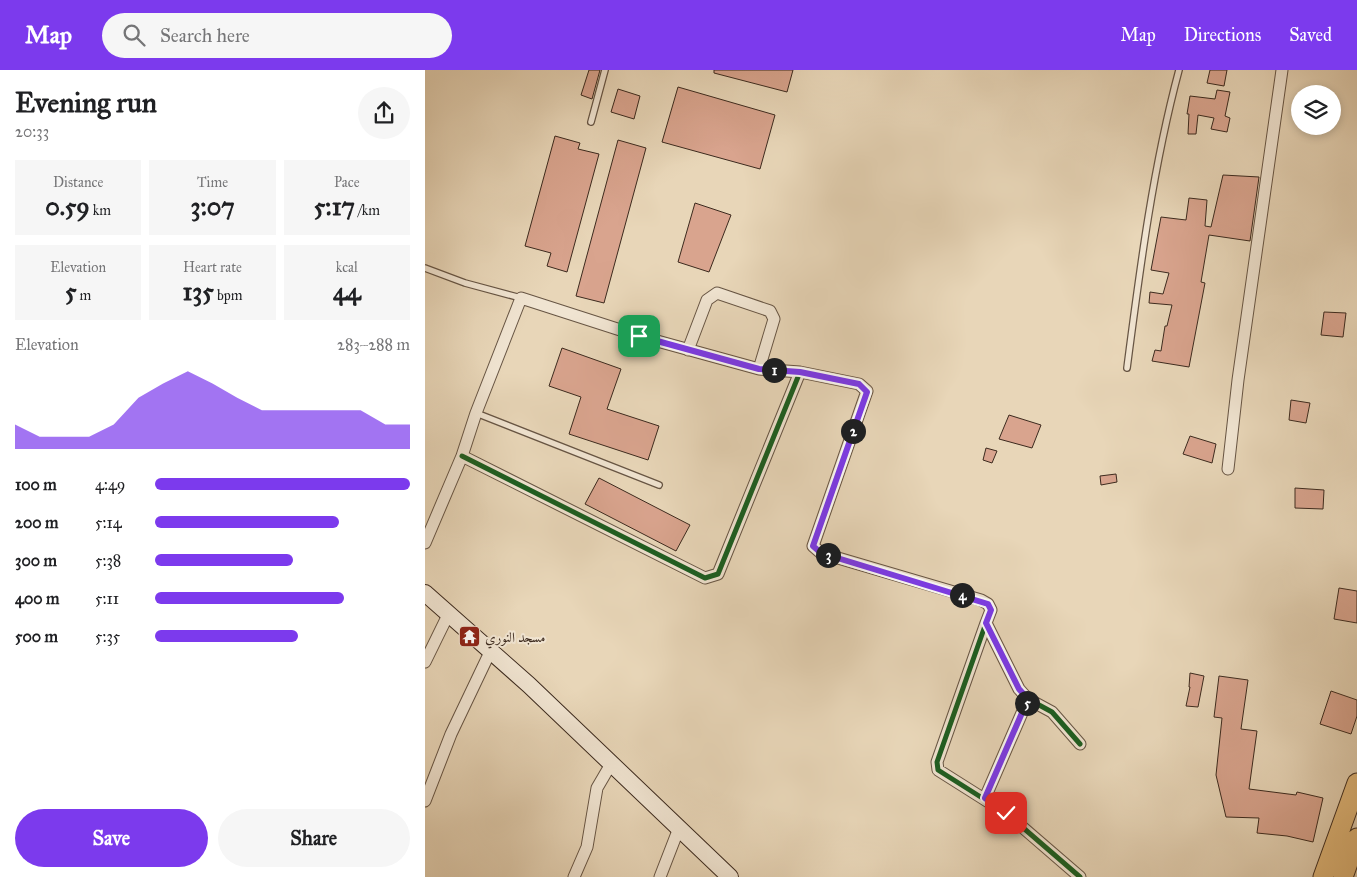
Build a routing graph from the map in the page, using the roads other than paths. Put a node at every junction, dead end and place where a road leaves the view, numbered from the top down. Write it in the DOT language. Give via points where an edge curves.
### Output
graph roads {
  1 [pos="605,70"];
  2 [pos="1179,70"];
  3 [pos="1282,70"];
  4 [pos="591,122"];
  5 [pos="425,268"];
  6 [pos="521,298"];
  7 [pos="688,350"];
  8 [pos="1127,368"];
  9 [pos="759,369"];
  10 [pos="800,372"];
  11 [pos="475,412"];
  12 [pos="462,456"];
  13 [pos="1228,469"];
  14 [pos="659,485"];
  15 [pos="425,543"];
  16 [pos="425,593"];
  17 [pos="449,613"];
  18 [pos="986,623"];
  19 [pos="491,650"];
  20 [pos="425,662"];
  21 [pos="1028,699"];
  22 [pos="1081,744"];
  23 [pos="611,764"];
  24 [pos="1357,784"];
  25 [pos="985,798"];
  26 [pos="425,801"];
  27 [pos="679,828"];
  28 [pos="1357,838"];
  29 [pos="574,877"];
  30 [pos="660,877"];
  31 [pos="730,877"];
  32 [pos="1080,877"];
  33 [pos="1323,877"];
  34 [pos="1343,877"];
  1 -- 4 [label="lane"];
  2 -- 8 [label="lane" via="1156,174"];
  3 -- 13 [label="street"];
  5 -- 6 [label="lane"];
  6 -- 7 [label="street"];
  6 -- 11 [label="street"];
  7 -- 9 [label="street"];
  7 -- 9 [label="street" via="707,300 717,293 770,311 774,319"];
  9 -- 10 [label="street"];
  10 -- 12 [label="street" via="718,574 711,577 705,578"];
  10 -- 18 [label="street" via="859,384 867,392 813,546 821,553 981,600 991,610"];
  11 -- 12 [label="street"];
  11 -- 14 [label="lane"];
  12 -- 15 [label="street"];
  16 -- 17 [label="main road"];
  17 -- 19 [label="main road"];
  17 -- 20 [label="street"];
  18 -- 21 [label="street" via="1019,689"];
  18 -- 25 [label="street" via="937,762 938,770 943,774"];
  19 -- 23 [label="main road"];
  19 -- 26 [label="street" via="451,734"];
  21 -- 22 [label="street" via="1052,712"];
  21 -- 25 [label="street"];
  23 -- 27 [label="main road"];
  23 -- 29 [label="street" via="597,788 587,847"];
  24 -- 33 [label="highway"];
  25 -- 32 [label="street"];
  27 -- 30 [label="street"];
  27 -- 31 [label="main road"];
  28 -- 34 [label="highway"];
}
